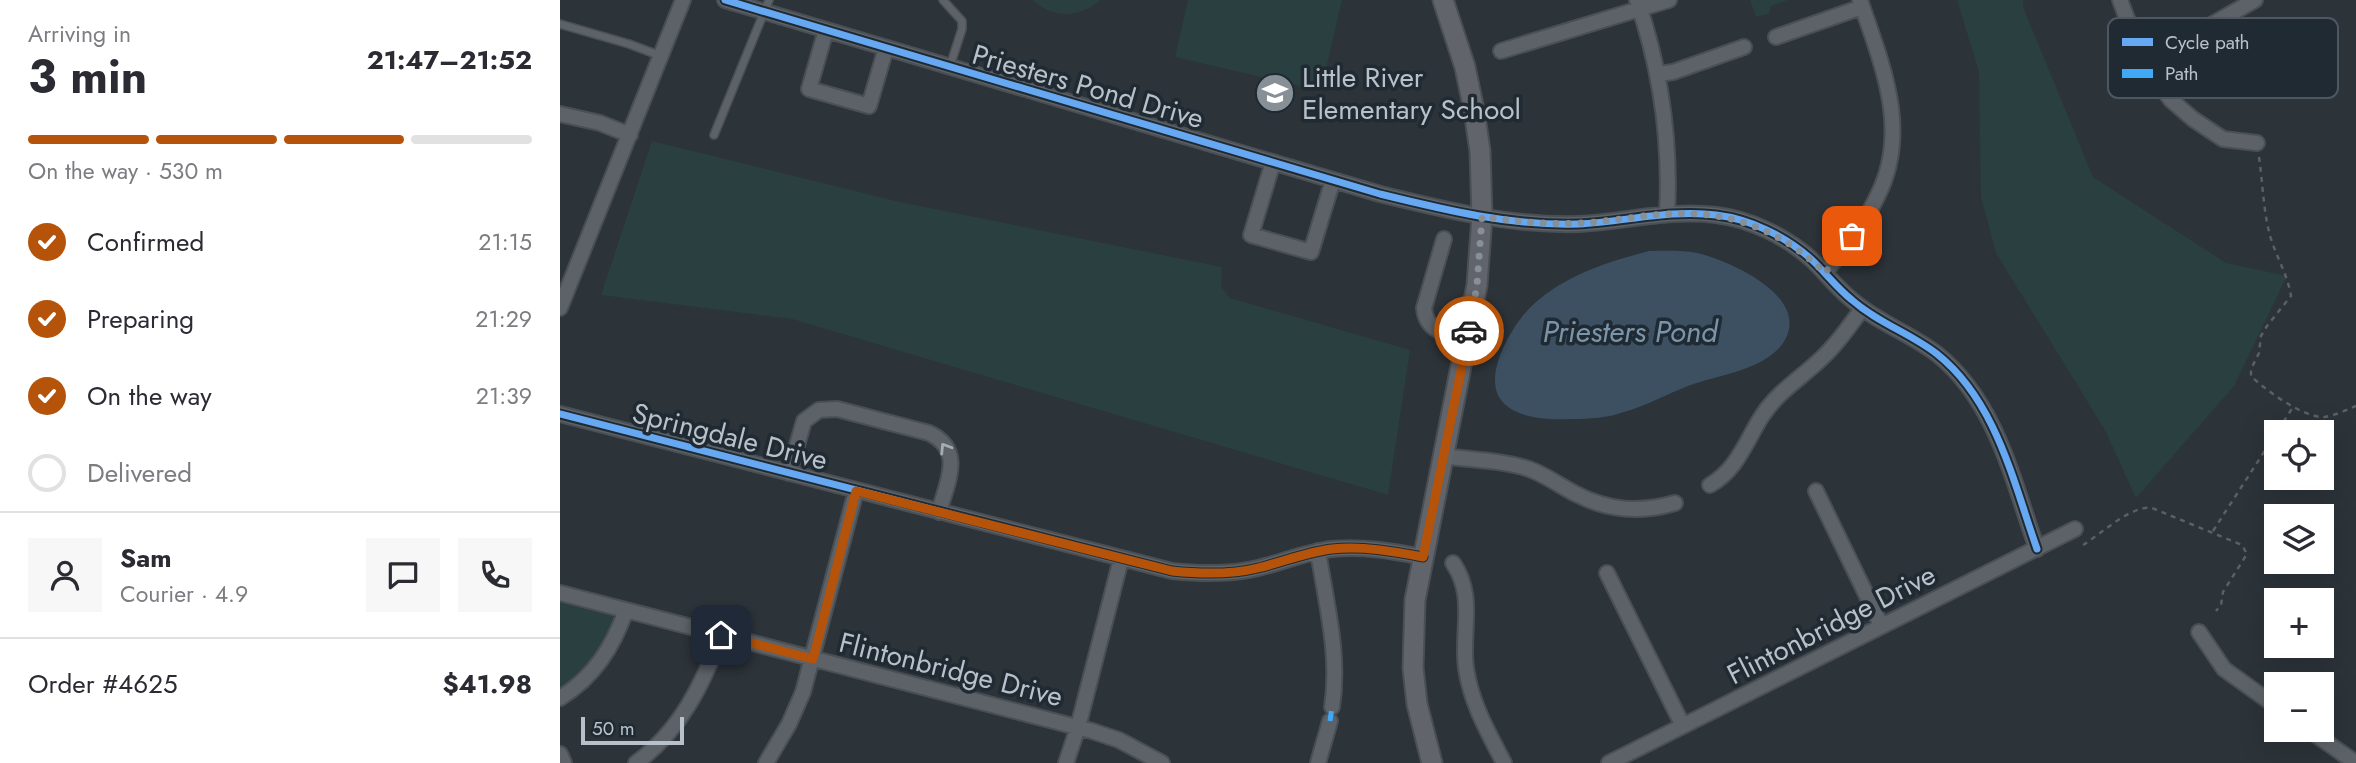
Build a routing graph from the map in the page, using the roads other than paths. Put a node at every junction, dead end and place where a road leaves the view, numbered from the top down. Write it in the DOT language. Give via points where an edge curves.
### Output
graph roads {
  1 [pos="683,0"];
  2 [pos="726,0"];
  3 [pos="943,0"];
  4 [pos="1443,0"];
  5 [pos="1670,0"];
  6 [pos="2120,0"];
  7 [pos="2255,0"];
  8 [pos="1861,4"];
  9 [pos="1639,5"];
  10 [pos="766,6"];
  11 [pos="2127,18"];
  12 [pos="2223,18"];
  13 [pos="560,24"];
  14 [pos="826,30"];
  15 [pos="1776,37"];
  16 [pos="1744,47"];
  17 [pos="886,48"];
  18 [pos="1500,51"];
  19 [pos="662,57"];
  20 [pos="950,67"];
  21 [pos="1658,75"];
  22 [pos="2170,98"];
  23 [pos="560,114"];
  24 [pos="630,135"];
  25 [pos="714,135"];
  26 [pos="2257,144"];
  27 [pos="1273,162"];
  28 [pos="1333,180"];
  29 [pos="1667,214"];
  30 [pos="1482,217"];
  31 [pos="1444,239"];
  32 [pos="1825,273"];
  33 [pos="560,308"];
  34 [pos="1862,309"];
  35 [pos="1467,340"];
  36 [pos="560,414"];
  37 [pos="1443,456"];
  38 [pos="789,473"];
  39 [pos="1710,485"];
  40 [pos="856,491"];
  41 [pos="1816,491"];
  42 [pos="1675,503"];
  43 [pos="939,512"];
  44 [pos="2076,529"];
  45 [pos="2037,549"];
  46 [pos="1318,551"];
  47 [pos="1423,557"];
  48 [pos="1121,559"];
  49 [pos="1453,563"];
  50 [pos="1607,573"];
  51 [pos="560,593"];
  52 [pos="625,610"];
  53 [pos="1881,625"];
  54 [pos="2199,632"];
  55 [pos="721,635"];
  56 [pos="813,659"];
  57 [pos="2264,697"];
  58 [pos="560,698"];
  59 [pos="1683,726"];
  60 [pos="1078,727"];
  61 [pos="2326,742"];
  62 [pos="560,754"];
  63 [pos="564,763"];
  64 [pos="636,763"];
  65 [pos="766,763"];
  66 [pos="1066,763"];
  67 [pos="1163,763"];
  68 [pos="1318,763"];
  69 [pos="1432,763"];
  70 [pos="1504,763"];
  71 [pos="1609,763"];
  72 [pos="2356,763"];
  1 -- 19 [label="street"];
  2 -- 10 [label="street, Priesters Pond Drive"];
  3 -- 20 [label="lane" via="962,21"];
  4 -- 30 [label="street" via="1474,110"];
  5 -- 9 [label="street"];
  6 -- 11 [label="street"];
  7 -- 12 [label="street"];
  8 -- 15 [label="street"];
  8 -- 32 [label="street" via="1889,86 1891,156 1878,197"];
  9 -- 18 [label="street"];
  9 -- 21 [label="street"];
  10 -- 14 [label="street, Priesters Pond Drive"];
  10 -- 25 [label="lane"];
  13 -- 19 [label="lane"];
  14 -- 17 [label="street, Priesters Pond Drive"];
  14 -- 17 [label="street" via="809,89 869,106"];
  16 -- 21 [label="street"];
  17 -- 20 [label="street, Priesters Pond Drive"];
  19 -- 24 [label="street"];
  20 -- 27 [label="street, Priesters Pond Drive"];
  21 -- 29 [label="street" via="1668,148"];
  22 -- 26 [label="street" via="2223,139"];
  23 -- 24 [label="street"];
  24 -- 33 [label="street"];
  27 -- 28 [label="street, Priesters Pond Drive"];
  27 -- 28 [label="street" via="1251,234 1299,249 1311,252"];
  28 -- 30 [label="street, Priesters Pond Drive"];
  29 -- 30 [label="street" via="1577,224"];
  29 -- 32 [label="street" via="1718,215 1743,221 1789,242"];
  30 -- 35 [label="street"];
  31 -- 35 [label="street" via="1425,318 1437,331"];
  32 -- 34 [label="street"];
  34 -- 39 [label="street" via="1822,358 1776,398 1735,465"];
  34 -- 45 [label="street" via="1936,353 1970,387 1995,431"];
  35 -- 37 [label="street"];
  36 -- 38 [label="street, Springdale Drive"];
  37 -- 42 [label="street" via="1525,468 1586,499 1627,510"];
  37 -- 47 [label="street"];
  38 -- 40 [label="street, Springdale Drive"];
  43 -- 38 [label="street, one-way" via="951,465 946,446 929,433 864,416 827,408 812,414 800,431"];
  40 -- 43 [label="street, Springdale Drive"];
  40 -- 56 [label="street"];
  41 -- 53 [label="street"];
  43 -- 48 [label="street, Springdale Drive"];
  44 -- 45 [label="street, Flintonbridge Drive"];
  45 -- 53 [label="street, Flintonbridge Drive"];
  46 -- 47 [label="street, Springdale Drive" via="1381,549"];
  46 -- 48 [label="street, Springdale Drive" via="1231,573 1172,571"];
  46 -- 68 [label="street" via="1335,671 1331,714"];
  47 -- 69 [label="street" via="1415,600 1413,668"];
  48 -- 60 [label="street"];
  49 -- 70 [label="street" via="1465,586 1471,692"];
  50 -- 59 [label="street"];
  51 -- 52 [label="street, Flintonbridge Drive"];
  52 -- 55 [label="street, Flintonbridge Drive"];
  52 -- 58 [label="street" via="618,632 596,668"];
  53 -- 59 [label="street, Flintonbridge Drive"];
  54 -- 57 [label="street" via="2224,669"];
  55 -- 56 [label="street, Flintonbridge Drive"];
  55 -- 64 [label="street" via="709,668 681,718"];
  56 -- 60 [label="street, Flintonbridge Drive"];
  56 -- 65 [label="street" via="789,724"];
  59 -- 71 [label="street, Flintonbridge Drive"];
  60 -- 66 [label="street"];
  60 -- 67 [label="street, Flintonbridge Drive" via="1119,740"];
  61 -- 72 [label="street"];
  62 -- 63 [label="street"];
}
